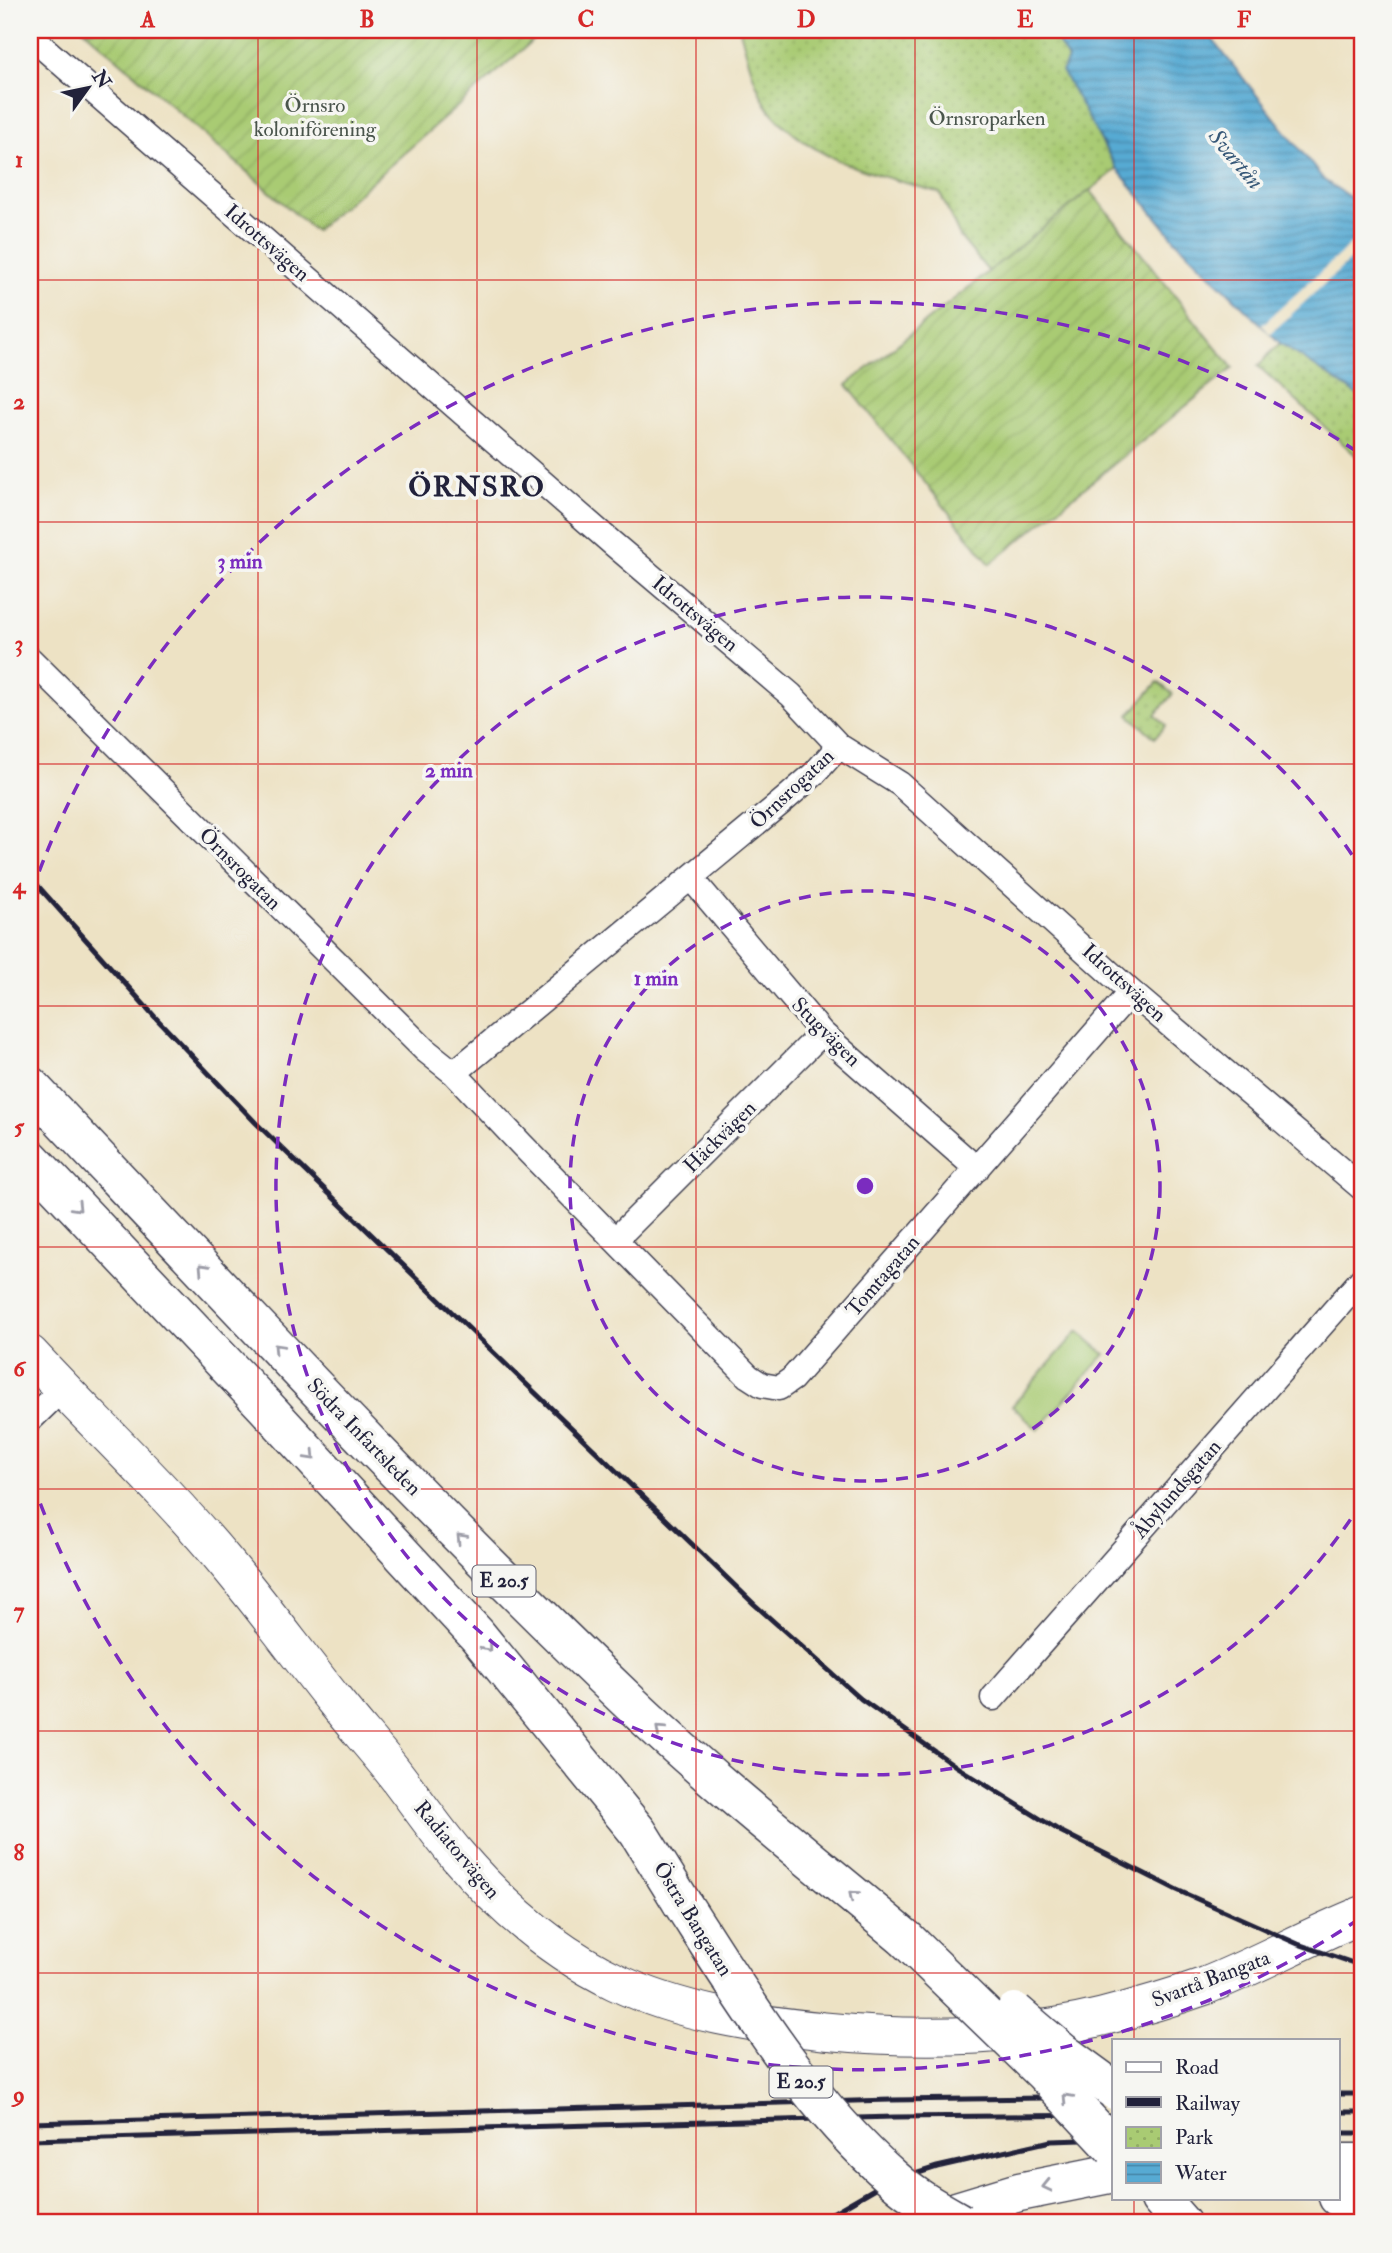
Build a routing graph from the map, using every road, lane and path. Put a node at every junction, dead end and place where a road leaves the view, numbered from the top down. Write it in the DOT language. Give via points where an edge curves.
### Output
graph roads {
  1 [pos="30,36"];
  2 [pos="30,659"];
  3 [pos="839,746"];
  4 [pos="691,878"];
  5 [pos="1131,992"];
  6 [pos="822,1033"];
  7 [pos="454,1073"];
  8 [pos="30,1086"];
  9 [pos="30,1158"];
  10 [pos="978,1169"];
  11 [pos="1362,1188"];
  12 [pos="615,1239"];
  13 [pos="1362,1279"];
  14 [pos="30,1354"];
  15 [pos="62,1389"];
  16 [pos="30,1420"];
  17 [pos="993,1698"];
  18 [pos="676,1908"];
  19 [pos="1362,1915"];
  20 [pos="905,1939"];
  21 [pos="1055,2026"];
  22 [pos="1112,2089"];
  23 [pos="1112,2146"];
  24 [pos="1340,2163"];
  25 [pos="1362,2163"];
  26 [pos="1112,2173"];
  27 [pos="1340,2197"];
  28 [pos="1161,2200"];
  29 [pos="1362,2202"];
  30 [pos="909,2223"];
  31 [pos="918,2223"];
  32 [pos="961,2223"];
  33 [pos="1181,2223"];
  1 -- 3 [label="street, Idrottsvägen" via="791,695"];
  2 -- 7 [label="street, Örnsrogatan" via="425,1050"];
  3 -- 4 [label="street, Örnsrogatan" via="814,774"];
  3 -- 5 [label="street, Idrottsvägen" via="900,784"];
  4 -- 6 [label="street, Stugvägen"];
  4 -- 7 [label="street, Örnsrogatan"];
  5 -- 10 [label="street, Tomtagatan"];
  5 -- 11 [label="street, Idrottsvägen"];
  6 -- 10 [label="street, Stugvägen"];
  6 -- 12 [label="street, Häckvägen"];
  7 -- 12 [label="street, Örnsrogatan"];
  20 -- 8 [label="main road, Södra Infartsleden / E 20.5, one-way" via="711,1776 478,1556"];
  9 -- 18 [label="main road, E 20.5, one-way" via="441,1596 556,1729 585,1770 622,1841"];
  10 -- 12 [label="street, Tomtagatan" via="792,1379 779,1388 748,1376"];
  13 -- 17 [label="street, Åbylundsgatan"];
  14 -- 15 [label="street, Radiatorvägen"];
  15 -- 16 [label="street"];
  15 -- 21 [label="street, Radiatorvägen" via="228,1565 455,1853 498,1900 570,1958 658,2000 775,2026 928,2036"];
  18 -- 30 [label="main road" via="761,2054 793,2098"];
  18 -- 32 [label="main road, Östra Bangatan / E 20.5, bridge" via="835,2121 895,2179"];
  19 -- 21 [label="street, Svartå Bangata" via="1206,1985 1098,2018"];
  20 -- 22 [label="main road, bridge" via="968,1974"];
  23 -- 20 [label="main road, one-way, bridge"];
  24 -- 25 [label="main road"];
  26 -- 31 [label="main road, one-way" via="1019,2192"];
  27 -- 29 [label="main road"];
  28 -- 33 [label="main road"];
}
